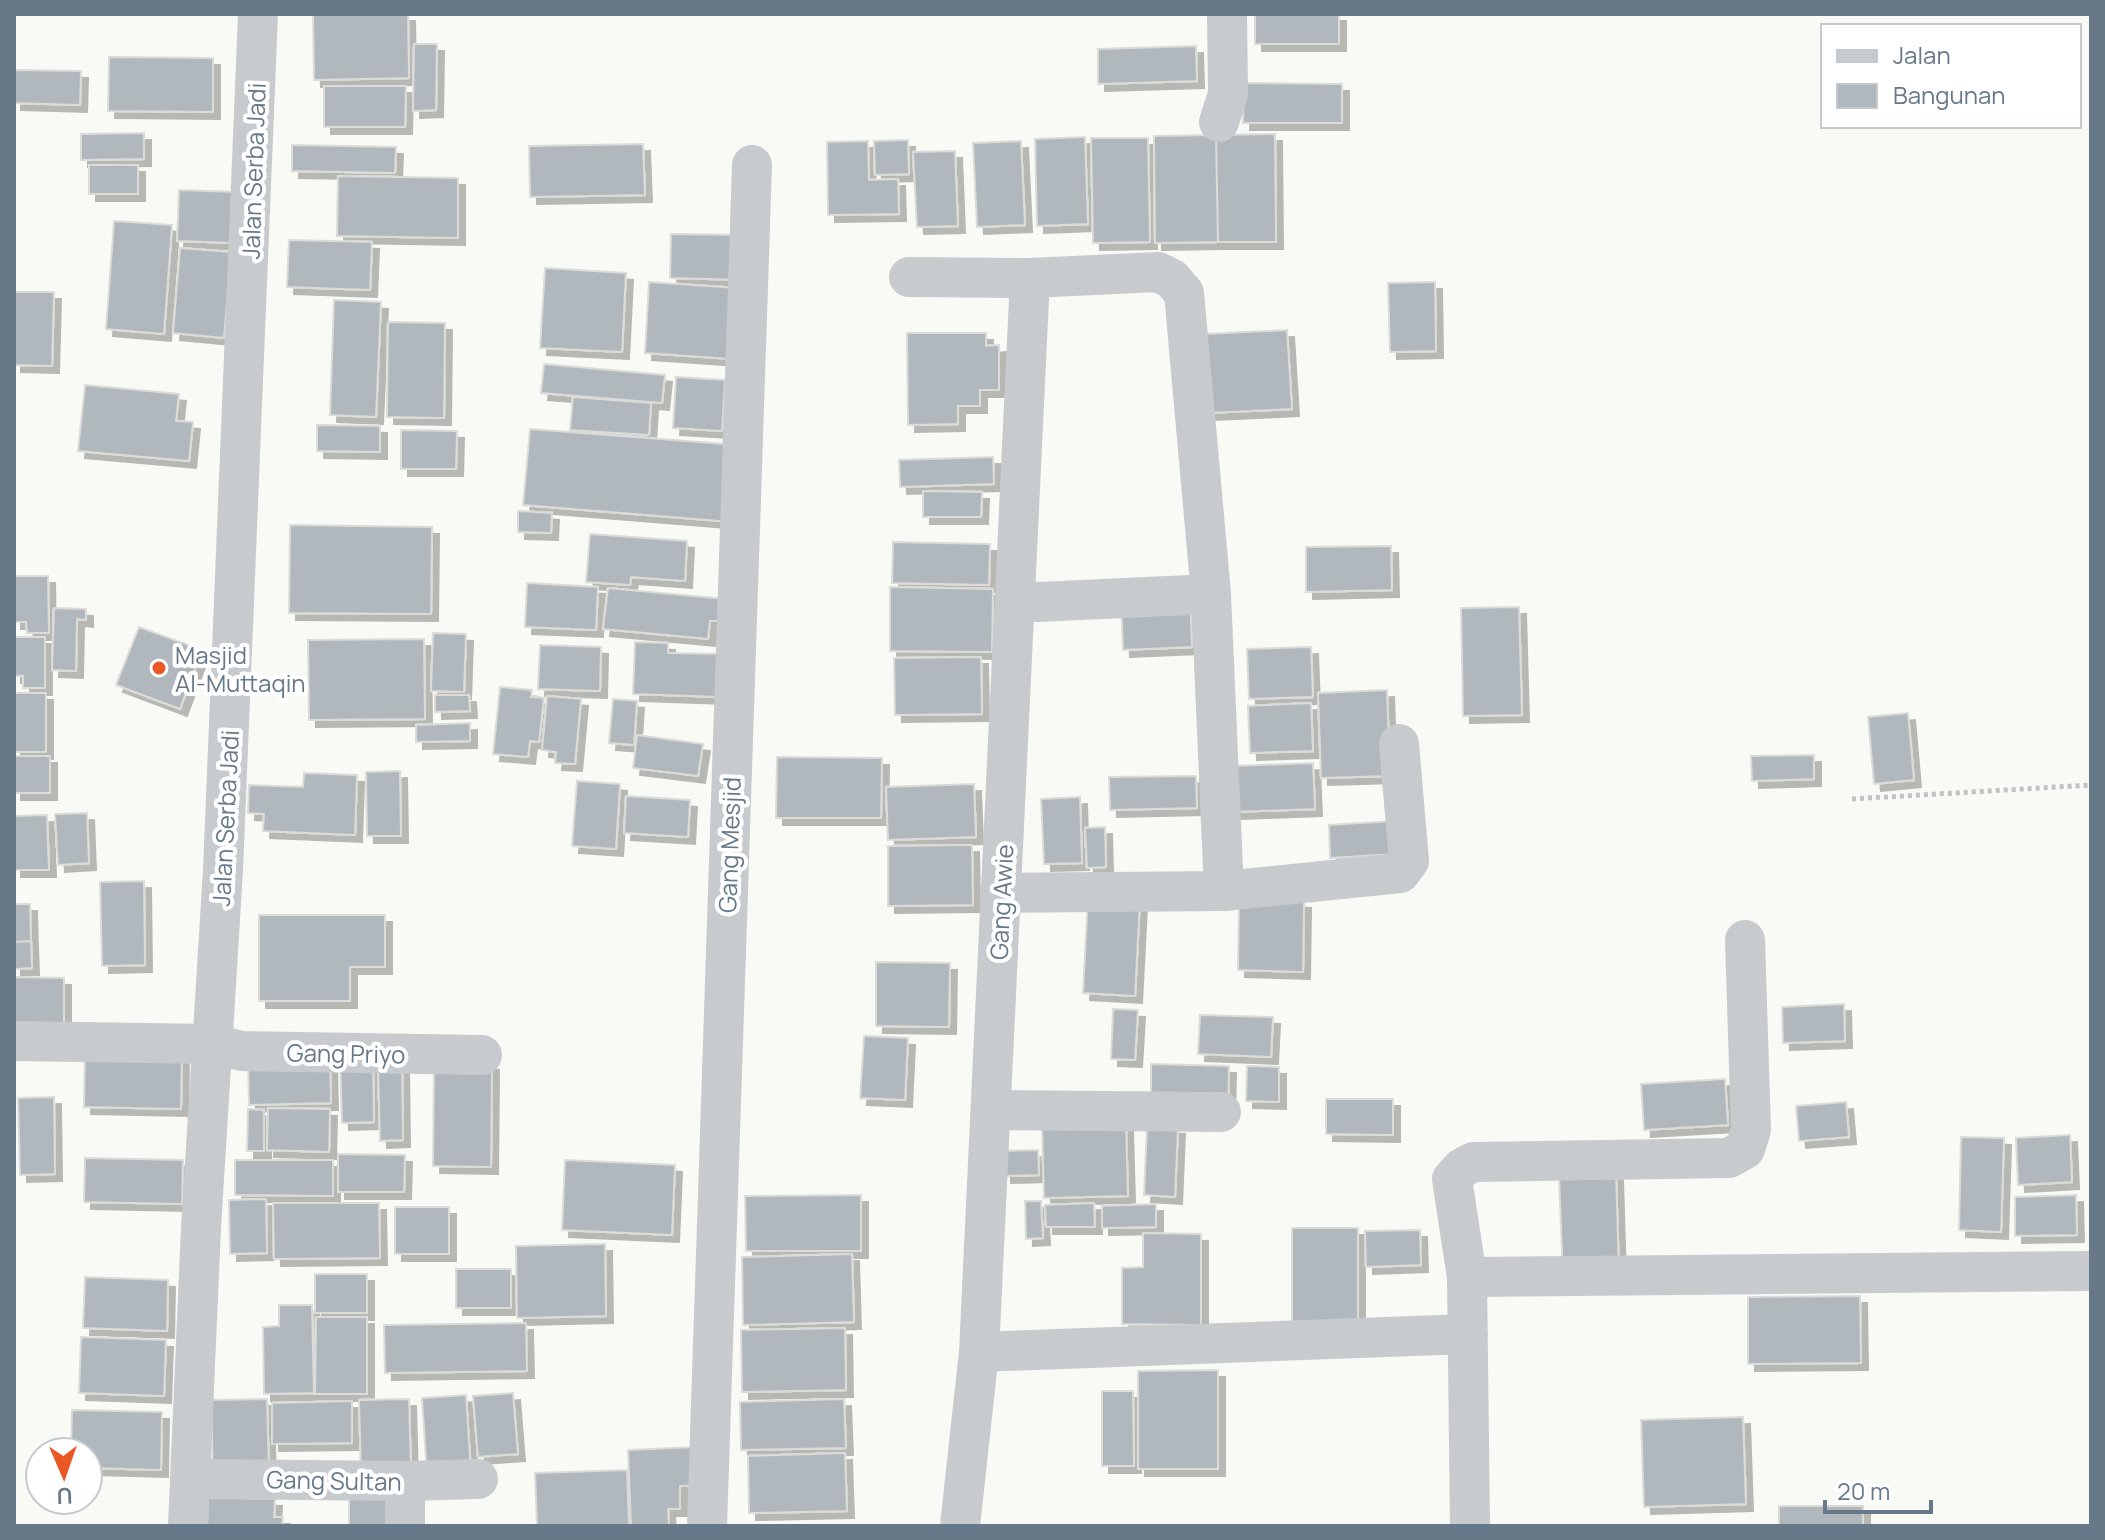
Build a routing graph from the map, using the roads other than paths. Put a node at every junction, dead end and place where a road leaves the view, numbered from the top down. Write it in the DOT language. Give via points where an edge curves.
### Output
graph roads {
  1 [pos="258,14"];
  2 [pos="1227,14"];
  3 [pos="1219,122"];
  4 [pos="752,165"];
  5 [pos="909,277"];
  6 [pos="1030,278"];
  7 [pos="1211,594"];
  8 [pos="1015,603"];
  9 [pos="1399,744"];
  10 [pos="1224,891"];
  11 [pos="1001,893"];
  12 [pos="1745,940"];
  13 [pos="14,1041"];
  14 [pos="211,1044"];
  15 [pos="482,1055"];
  16 [pos="991,1110"];
  17 [pos="1221,1112"];
  18 [pos="2091,1271"];
  19 [pos="1467,1277"];
  20 [pos="1468,1334"];
  21 [pos="979,1352"];
  22 [pos="191,1479"];
  23 [pos="478,1479"];
  24 [pos="405,1481"];
  25 [pos="188,1526"];
  26 [pos="405,1526"];
  27 [pos="707,1526"];
  28 [pos="960,1526"];
  29 [pos="1470,1526"];
  1 -- 14 [label="street, Jalan Serba Jadi" via="224,854"];
  2 -- 3 [label="street" via="1228,94"];
  4 -- 27 [label="street, Gang Mesjid"];
  5 -- 6 [label="street"];
  6 -- 7 [label="street" via="1158,272 1184,293"];
  6 -- 8 [label="street, Gang Awie"];
  7 -- 8 [label="street"];
  7 -- 10 [label="street"];
  8 -- 11 [label="street, Gang Awie"];
  9 -- 10 [label="street" via="1409,861 1400,873"];
  10 -- 11 [label="street"];
  11 -- 16 [label="street, Gang Awie"];
  12 -- 19 [label="street" via="1751,1130 1745,1149 1729,1158 1473,1162 1452,1179"];
  13 -- 14 [label="street, Gang Priyo"];
  14 -- 15 [label="street, Gang Priyo" via="242,1051"];
  14 -- 22 [label="street, Jalan Serba Jadi"];
  16 -- 17 [label="street"];
  16 -- 21 [label="street, Gang Awie"];
  18 -- 19 [label="street"];
  19 -- 20 [label="street"];
  20 -- 21 [label="street"];
  20 -- 29 [label="street"];
  21 -- 28 [label="street, Gang Awie"];
  22 -- 24 [label="street, Gang Sultan"];
  22 -- 25 [label="street, Jalan Serba Jadi"];
  23 -- 24 [label="street, Gang Sultan"];
  24 -- 26 [label="street"];
}
